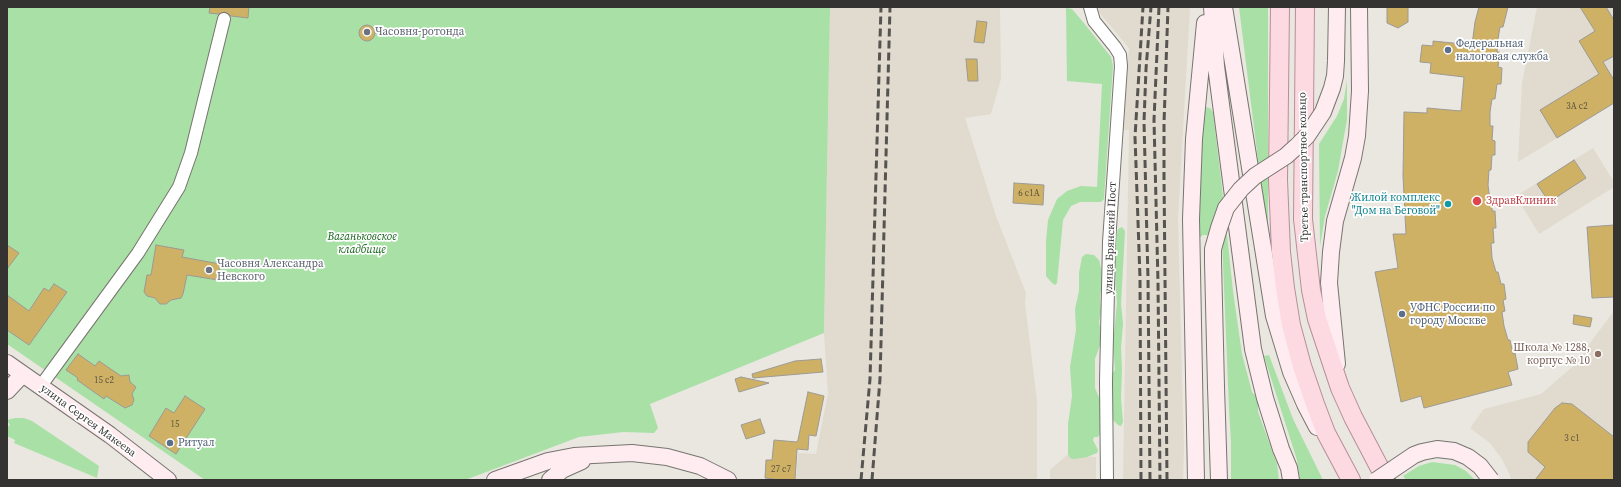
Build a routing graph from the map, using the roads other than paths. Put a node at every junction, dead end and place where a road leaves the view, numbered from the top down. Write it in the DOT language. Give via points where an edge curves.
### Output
graph roads {
  1 [pos="1090,7"];
  2 [pos="1207,7"];
  3 [pos="1212,7"];
  4 [pos="1224,7"];
  5 [pos="1280,7"];
  6 [pos="1305,7"];
  7 [pos="1337,7"];
  8 [pos="1359,7"];
  9 [pos="224,19"];
  10 [pos="7,364"];
  11 [pos="23,374"];
  12 [pos="40,387"];
  13 [pos="1340,388"];
  14 [pos="7,391"];
  15 [pos="603,454"];
  16 [pos="168,480"];
  17 [pos="495,480"];
  18 [pos="550,480"];
  19 [pos="728,480"];
  20 [pos="1107,480"];
  21 [pos="1196,480"];
  22 [pos="1219,480"];
  23 [pos="1292,480"];
  24 [pos="1351,480"];
  25 [pos="1377,480"];
  26 [pos="1386,480"];
  27 [pos="1491,480"];
  1 -- 20 [label="street, улица Брянский Пост" via="1094,21 1120,55 1121,66 1109,242"];
  2 -- 21 [label="main road" via="1194,139 1191,219"];
  3 -- 23 [label="main road" via="1216,66 1247,317 1260,382"];
  4 -- 24 [label="main road" via="1277,327 1291,372 1309,412"];
  5 -- 24 [label="main road" via="1278,180 1281,252 1290,325 1326,433"];
  6 -- 13 [label="main road, Третье транспортное кольцо" via="1302,200 1306,254 1318,319"];
  7 -- 22 [label="main road, bridge" via="1335,76 1323,112 1297,146 1241,189 1226,208 1218,228 1213,262"];
  8 -- 13 [label="main road" via="1360,91 1356,136 1353,158 1335,221 1329,283"];
  9 -- 12 [label="street" via="191,153 179,187 138,253"];
  10 -- 11 [label="main road, улица Сергея Макеева"];
  11 -- 12 [label="main road, улица Сергея Макеева"];
  11 -- 14 [label="main road"];
  12 -- 16 [label="main road, улица Сергея Макеева" via="110,435"];
  13 -- 26 [label="main road, Третье транспортное кольцо" via="1352,417"];
  15 -- 17 [label="main road" via="548,461"];
  15 -- 18 [label="main road" via="562,470"];
  15 -- 19 [label="main road" via="632,453 668,457 700,466"];
  25 -- 27 [label="main road, bridge" via="1414,455 1437,449 1454,451 1468,457 1480,466"];
}
